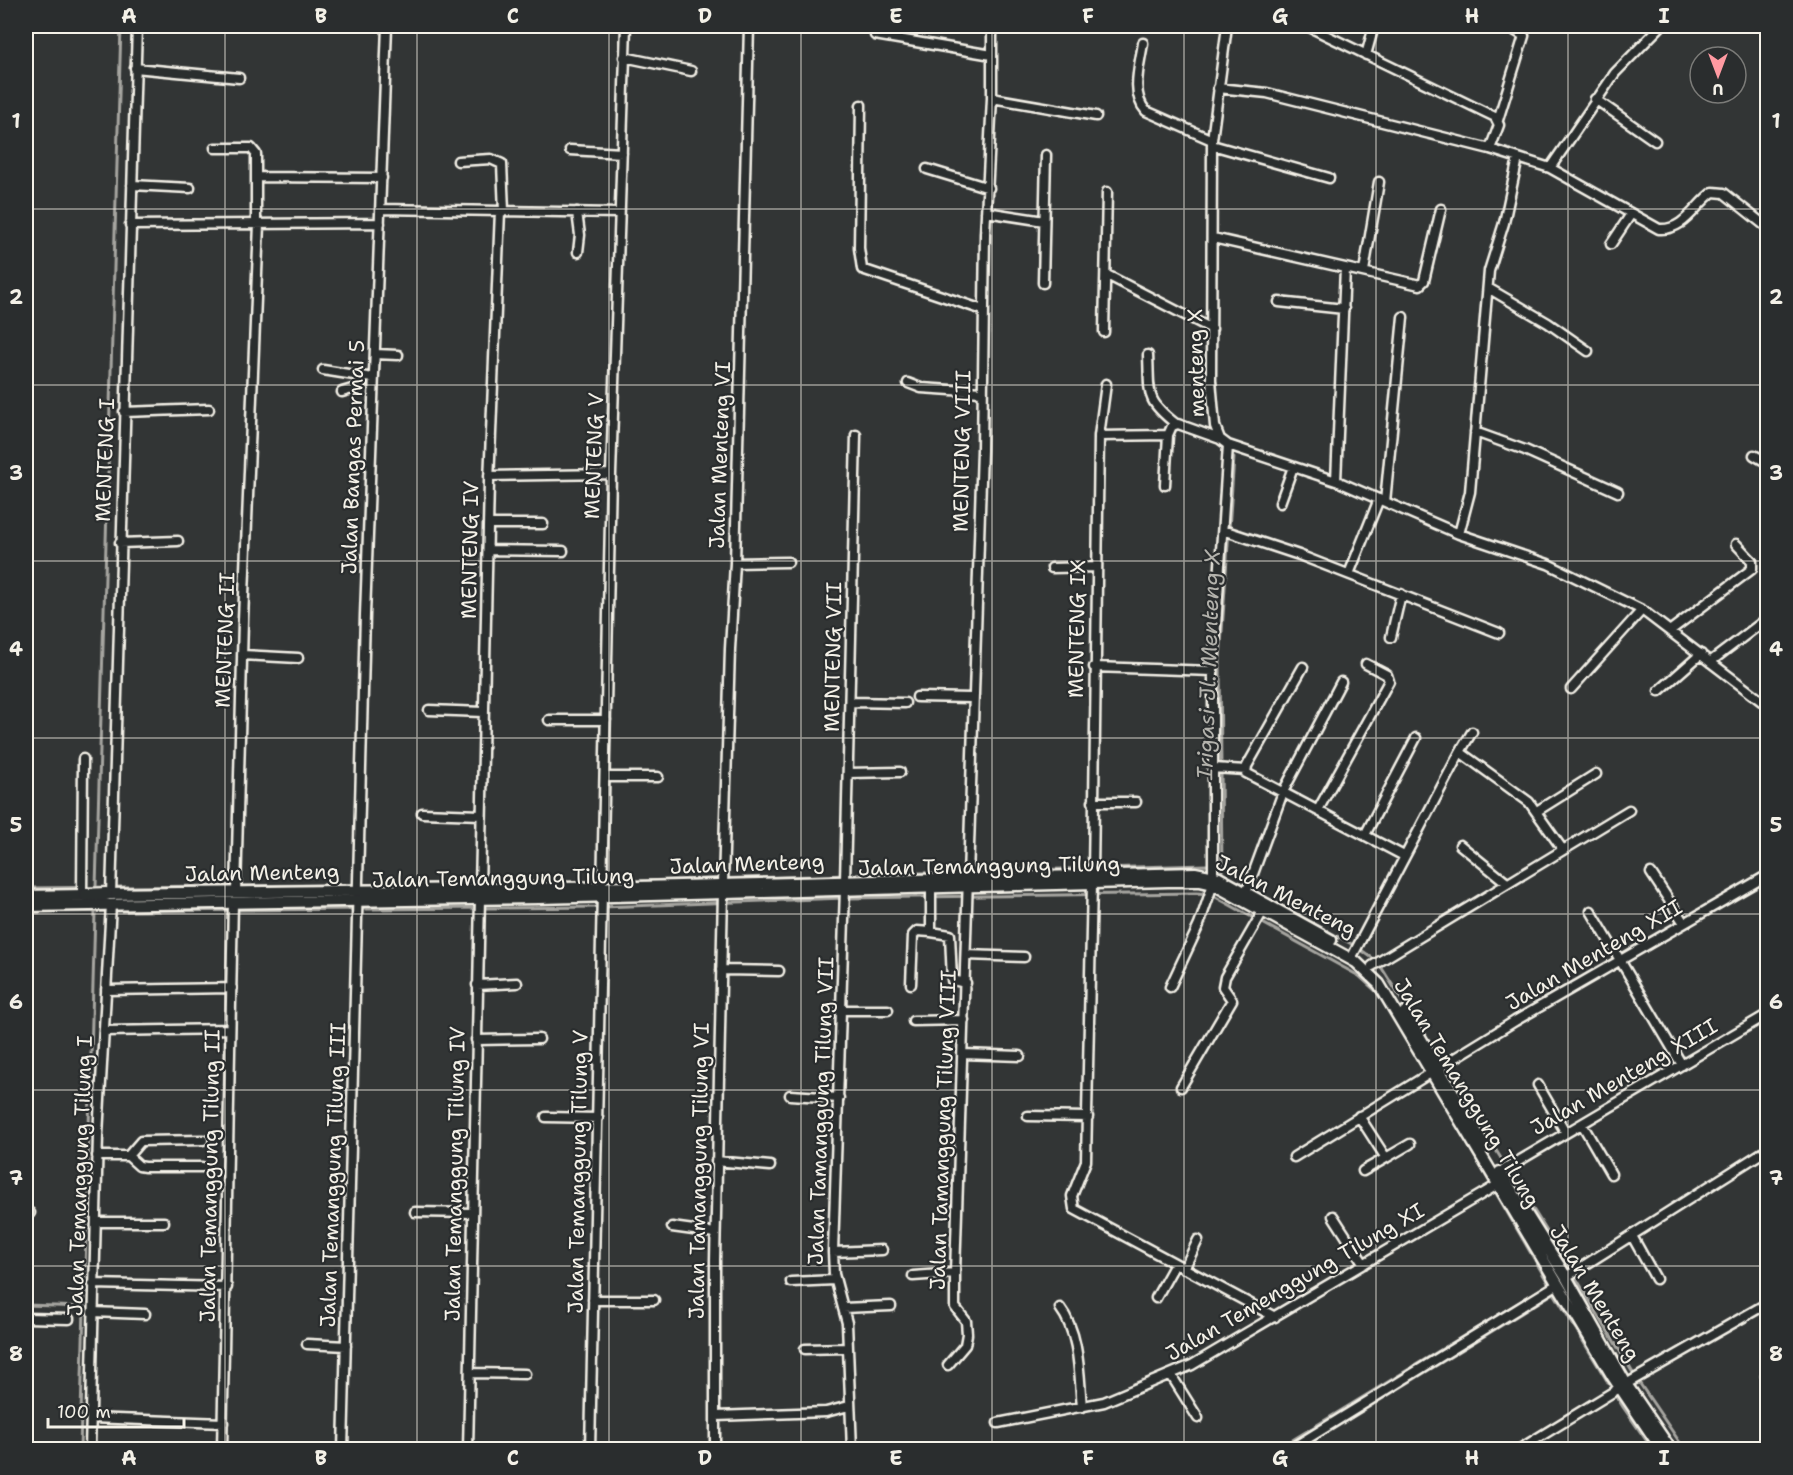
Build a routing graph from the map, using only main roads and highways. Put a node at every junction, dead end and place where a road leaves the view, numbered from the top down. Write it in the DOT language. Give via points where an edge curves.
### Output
graph roads {
  1 [pos="85,898"];
  2 [pos="108,899"];
  1 -- 2 [label="main road, Jalan Temanggung Tilung"];
}
